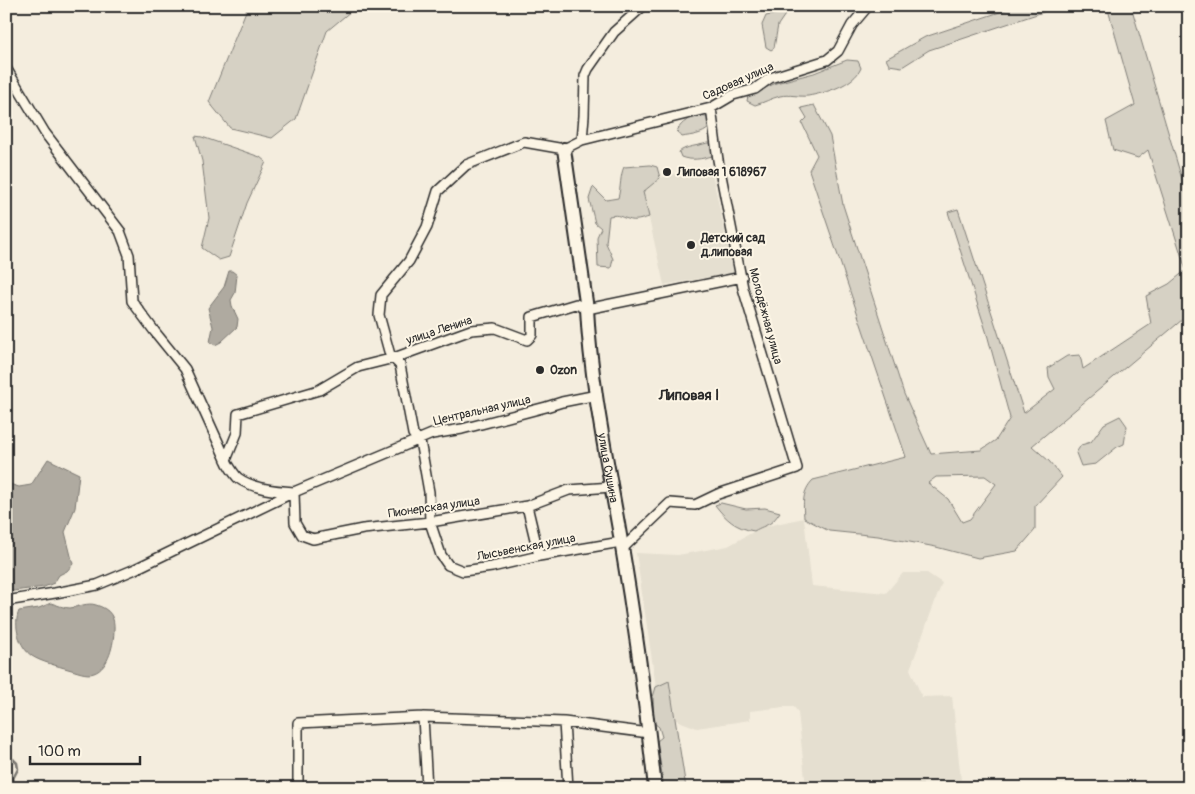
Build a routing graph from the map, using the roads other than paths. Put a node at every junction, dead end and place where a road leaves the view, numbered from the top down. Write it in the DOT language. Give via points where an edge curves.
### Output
graph roads {
  1 [pos="642,6"];
  2 [pos="868,6"];
  3 [pos="6,68"];
  4 [pos="711,108"];
  5 [pos="582,140"];
  6 [pos="564,149"];
  7 [pos="742,277"];
  8 [pos="587,309"];
  9 [pos="394,358"];
  10 [pos="596,394"];
  11 [pos="420,441"];
  12 [pos="226,460"];
  13 [pos="612,487"];
  14 [pos="294,492"];
  15 [pos="527,506"];
  16 [pos="430,522"];
  17 [pos="622,545"];
  18 [pos="539,556"];
  19 [pos="6,601"];
  20 [pos="424,717"];
  21 [pos="564,722"];
  22 [pos="649,733"];
  23 [pos="298,788"];
  24 [pos="427,788"];
  25 [pos="568,788"];
  26 [pos="655,788"];
  1 -- 5 [label="street" via="614,32 588,69"];
  2 -- 4 [label="street, Садовая улица" via="852,25 838,51 827,60 770,78 755,89 733,95"];
  3 -- 12 [label="street, Центральная улица" via="45,133 120,231 129,256 132,301 185,369"];
  4 -- 5 [label="street, Садовая улица"];
  4 -- 7 [label="street, Молодёжная улица"];
  5 -- 6 [label="street, Садовая улица"];
  6 -- 8 [label="street, улица Сушина"];
  6 -- 9 [label="street" via="524,142 466,165 438,191 427,227 409,262 381,295 379,315 390,355"];
  7 -- 8 [label="street, улица Ленина"];
  7 -- 17 [label="street, Молодёжная улица" via="797,468 695,505 670,503"];
  8 -- 9 [label="street, улица Ленина" via="576,304 532,317 532,334 527,340 495,328 471,330"];
  8 -- 10 [label="street, улица Сушина"];
  9 -- 11 [label="street" via="400,365 413,434"];
  9 -- 12 [label="street, улица Ленина" via="358,367 319,390 238,414 236,433"];
  10 -- 11 [label="street, Центральная улица" via="432,434"];
  10 -- 13 [label="street, улица Сушина"];
  11 -- 14 [label="street, Центральная улица"];
  11 -- 16 [label="street" via="429,492"];
  12 -- 14 [label="street, Центральная улица" via="238,477 254,486"];
  13 -- 15 [label="street, Пионерская улица" via="570,490"];
  13 -- 17 [label="street, улица Сушина"];
  14 -- 16 [label="street, Пионерская улица" via="295,523 302,535 313,539 364,529"];
  14 -- 19 [label="street, Центральная улица" via="97,585"];
  15 -- 16 [label="street, Пионерская улица"];
  15 -- 18 [label="street"];
  16 -- 18 [label="street, Лысьвенская улица" via="441,555 448,565 463,571"];
  17 -- 18 [label="street, Лысьвенская улица"];
  17 -- 22 [label="street, улица Сушина"];
  20 -- 21 [label="street"];
  20 -- 23 [label="street" via="298,723"];
  20 -- 24 [label="street"];
  21 -- 22 [label="street"];
  21 -- 25 [label="street"];
  22 -- 26 [label="street, улица Сушина"];
}
